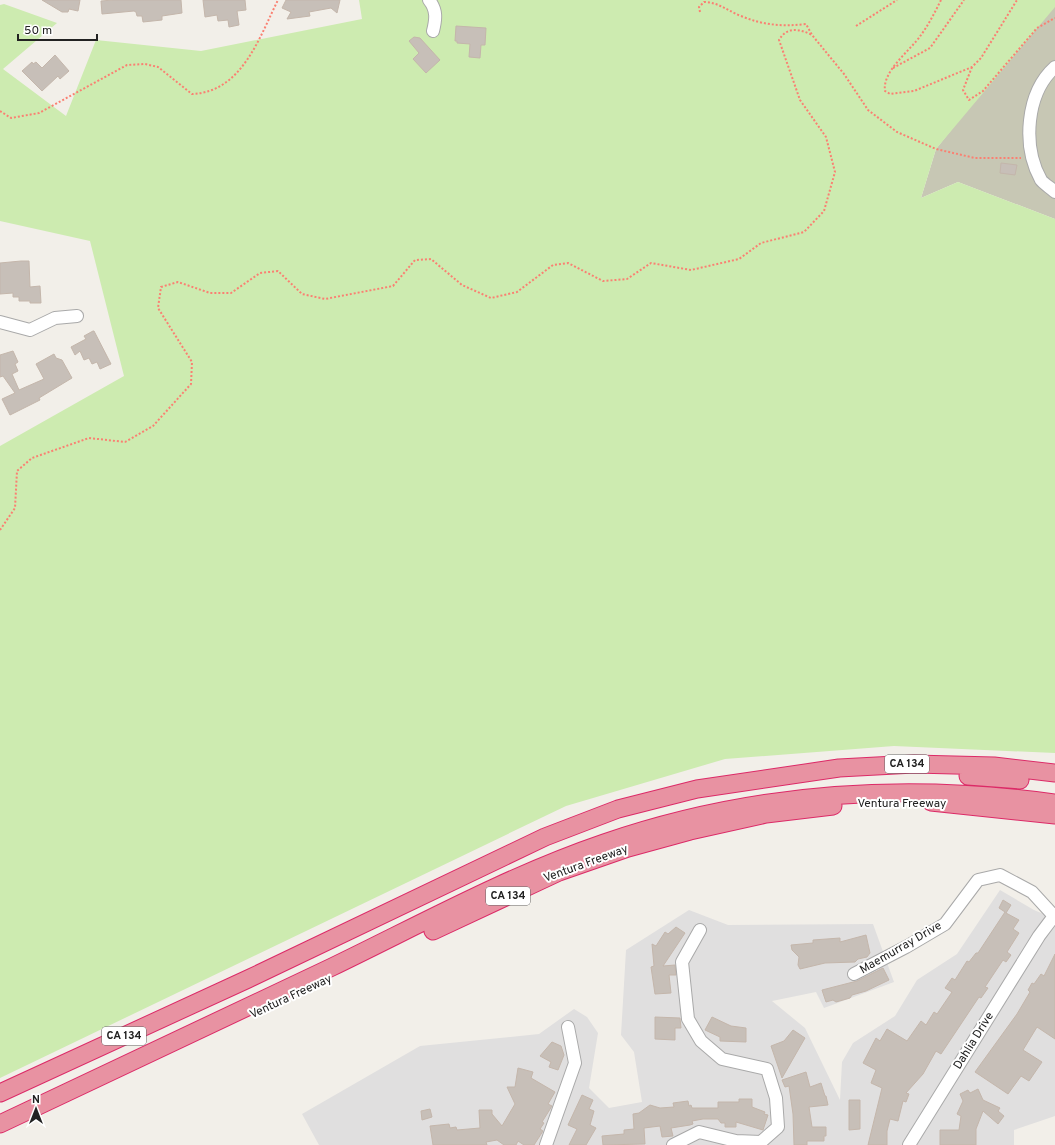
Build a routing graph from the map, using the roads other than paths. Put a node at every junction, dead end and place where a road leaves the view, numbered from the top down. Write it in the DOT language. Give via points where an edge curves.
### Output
graph roads {
  1 [pos="429,0"];
  2 [pos="433,31"];
  3 [pos="1055,67"];
  4 [pos="1055,192"];
  5 [pos="76,316"];
  6 [pos="0,322"];
  7 [pos="1055,773"];
  8 [pos="760,779"];
  9 [pos="1055,784"];
  10 [pos="1055,802"];
  11 [pos="1055,815"];
  12 [pos="700,930"];
  13 [pos="1039,936"];
  14 [pos="854,974"];
  15 [pos="248,979"];
  16 [pos="568,1027"];
  17 [pos="0,1093"];
  18 [pos="0,1106"];
  19 [pos="0,1124"];
  20 [pos="0,1135"];
  21 [pos="546,1145"];
  22 [pos="673,1145"];
  23 [pos="909,1145"];
  1 -- 2 [label="street" via="436,18"];
  3 -- 4 [label="street" via="1044,77 1033,100 1030,125 1033,158 1042,181"];
  5 -- 6 [label="street" via="54,318 30,330"];
  7 -- 8 [label="highway, CA 134" via="994,766 914,764 839,768"];
  8 -- 9 [label="highway" via="775,784 856,776 934,774"];
  8 -- 15 [label="highway, CA 134" via="697,790 618,809 552,834"];
  10 -- 19 [label="highway" via="984,794 865,792 739,807 677,821 604,843 514,880"];
  11 -- 20 [label="highway, Ventura Freeway / CA 134" via="929,802 845,805 766,814 628,848 559,872"];
  12 -- 22 [label="street" via="682,962 688,1020 701,1041 722,1059 767,1069 776,1098 778,1127 761,1142 736,1141 699,1132"];
  13 -- 14 [label="street, Maemurray Drive" via="1054,916 1032,892 1000,875 978,880 945,924"];
  13 -- 23 [label="street, Dahlia Drive"];
  15 -- 17 [label="highway, CA 134"];
  15 -- 18 [label="highway" via="220,1002"];
  16 -- 21 [label="street" via="575,1063"];
}
